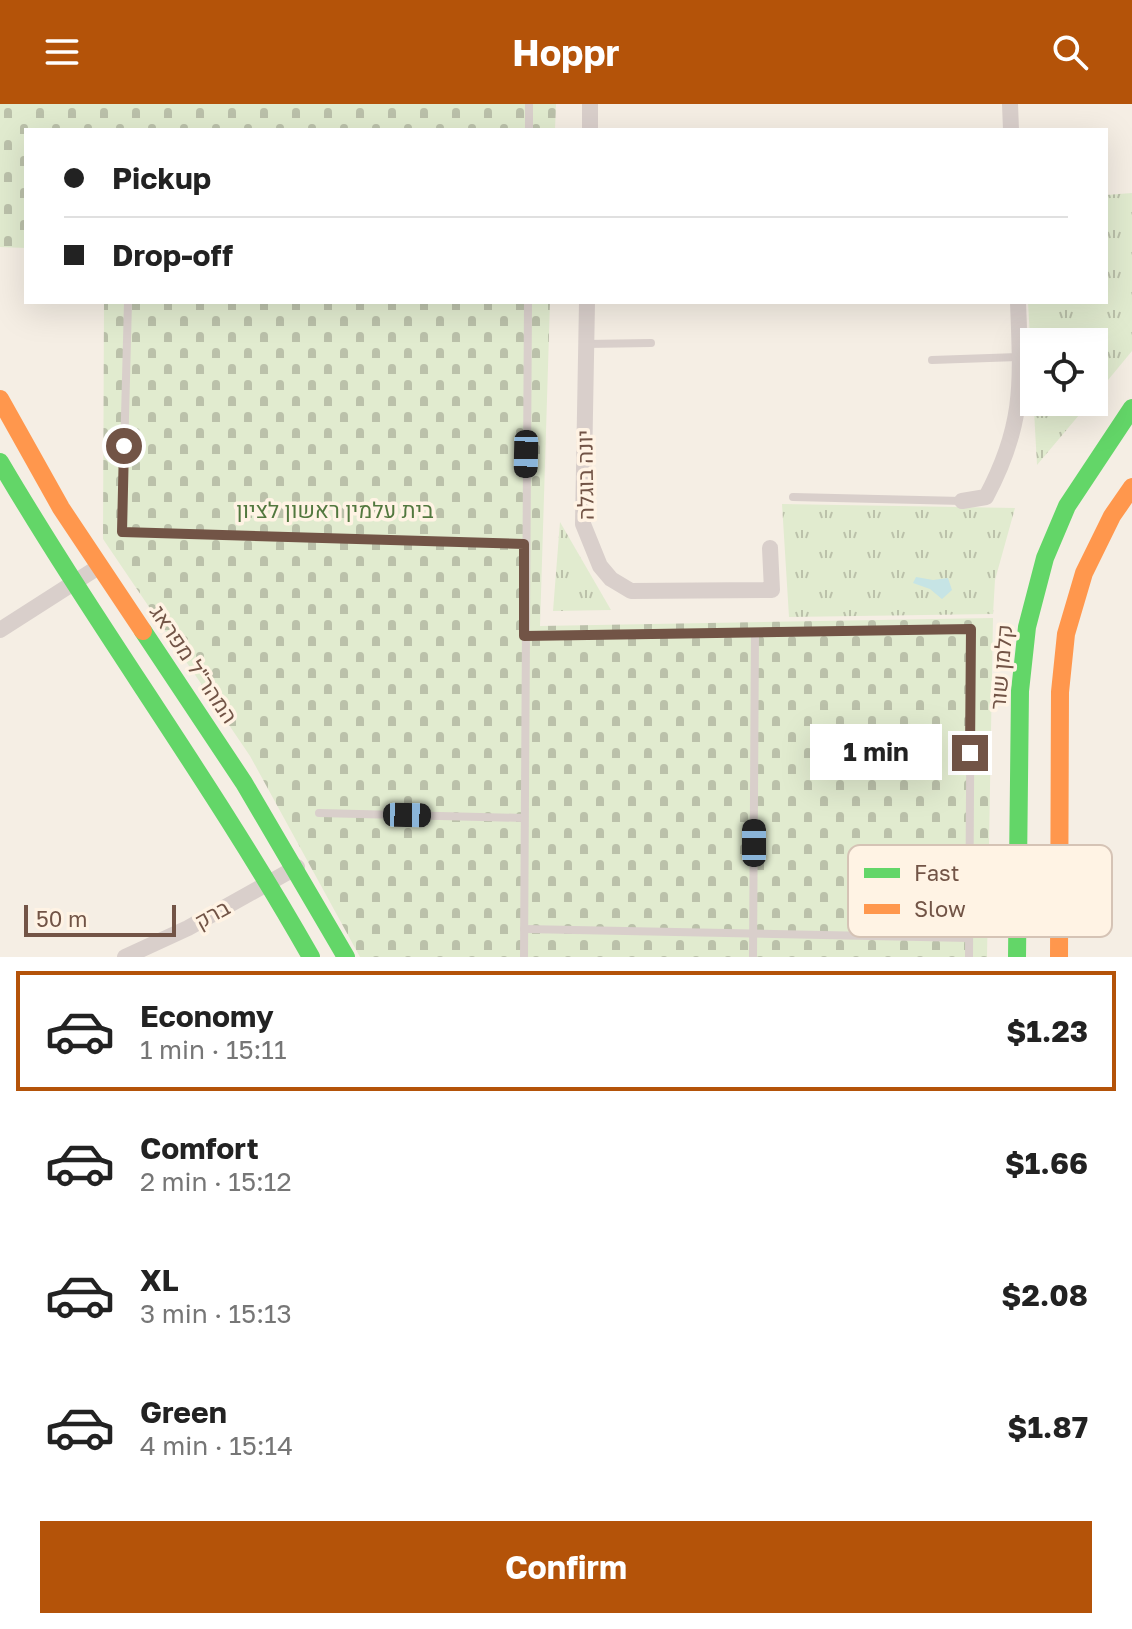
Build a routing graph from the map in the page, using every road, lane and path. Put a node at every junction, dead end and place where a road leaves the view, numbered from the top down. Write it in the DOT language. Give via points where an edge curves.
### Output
graph roads {
  1 [pos="529,104"];
  2 [pos="590,104"];
  3 [pos="1010,104"];
  4 [pos="529,128"];
  5 [pos="590,128"];
  6 [pos="1011,128"];
  7 [pos="128,304"];
  8 [pos="528,304"];
  9 [pos="587,304"];
  10 [pos="1018,304"];
  11 [pos="651,343"];
  12 [pos="586,344"];
  13 [pos="1020,357"];
  14 [pos="932,360"];
  15 [pos="0,399"];
  16 [pos="1132,408"];
  17 [pos="0,462"];
  18 [pos="1132,487"];
  19 [pos="793,497"];
  20 [pos="962,501"];
  21 [pos="524,544"];
  22 [pos="770,548"];
  23 [pos="100,566"];
  24 [pos="73,584"];
  25 [pos="0,630"];
  26 [pos="755,633"];
  27 [pos="524,636"];
  28 [pos="319,813"];
  29 [pos="524,818"];
  30 [pos="970,845"];
  31 [pos="1018,845"];
  32 [pos="1059,845"];
  33 [pos="297,867"];
  34 [pos="271,881"];
  35 [pos="524,929"];
  36 [pos="753,933"];
  37 [pos="848,935"];
  38 [pos="926,937"];
  39 [pos="1017,937"];
  40 [pos="1059,937"];
  41 [pos="969,938"];
  42 [pos="125,957"];
  43 [pos="311,957"];
  44 [pos="346,957"];
  45 [pos="524,957"];
  46 [pos="753,957"];
  47 [pos="969,957"];
  48 [pos="1017,957"];
  49 [pos="1059,957"];
  1 -- 4 [label="lane"];
  2 -- 5 [label="street"];
  3 -- 6 [label="street"];
  7 -- 21 [label="lane" via="122,532"];
  8 -- 21 [label="lane"];
  9 -- 12 [label="street, יונה בוגלה"];
  10 -- 13 [label="street"];
  11 -- 12 [label="lane"];
  12 -- 22 [label="street, יונה בוגלה" via="583,524 611,579 631,591 772,590"];
  13 -- 14 [label="lane"];
  13 -- 20 [label="street" via="1018,417 1006,460 986,497"];
  15 -- 23 [label="street, המהר\"ל מפראג" via="52,495"];
  16 -- 31 [label="street, קלמן שור" via="1067,506 1045,558 1027,627 1020,691"];
  17 -- 24 [label="street"];
  18 -- 32 [label="street" via="1084,573 1066,634 1060,692"];
  19 -- 20 [label="lane"];
  21 -- 27 [label="lane"];
  23 -- 24 [label="street"];
  23 -- 33 [label="street, המהר\"ל מפראג"];
  24 -- 25 [label="street"];
  24 -- 34 [label="street"];
  26 -- 27 [label="lane"];
  26 -- 30 [label="lane" via="971,629"];
  26 -- 36 [label="lane"];
  27 -- 29 [label="lane"];
  28 -- 29 [label="lane"];
  29 -- 35 [label="lane"];
  33 -- 34 [label="street, ברק"];
  33 -- 44 [label="street, המהר\"ל מפראג"];
  34 -- 42 [label="street, ברק"];
  34 -- 43 [label="street"];
  35 -- 36 [label="lane"];
  35 -- 45 [label="lane"];
  36 -- 37 [label="lane"];
  36 -- 46 [label="lane"];
  38 -- 41 [label="lane"];
  39 -- 48 [label="street, קלמן שור"];
  40 -- 49 [label="street"];
  41 -- 47 [label="lane"];
}
